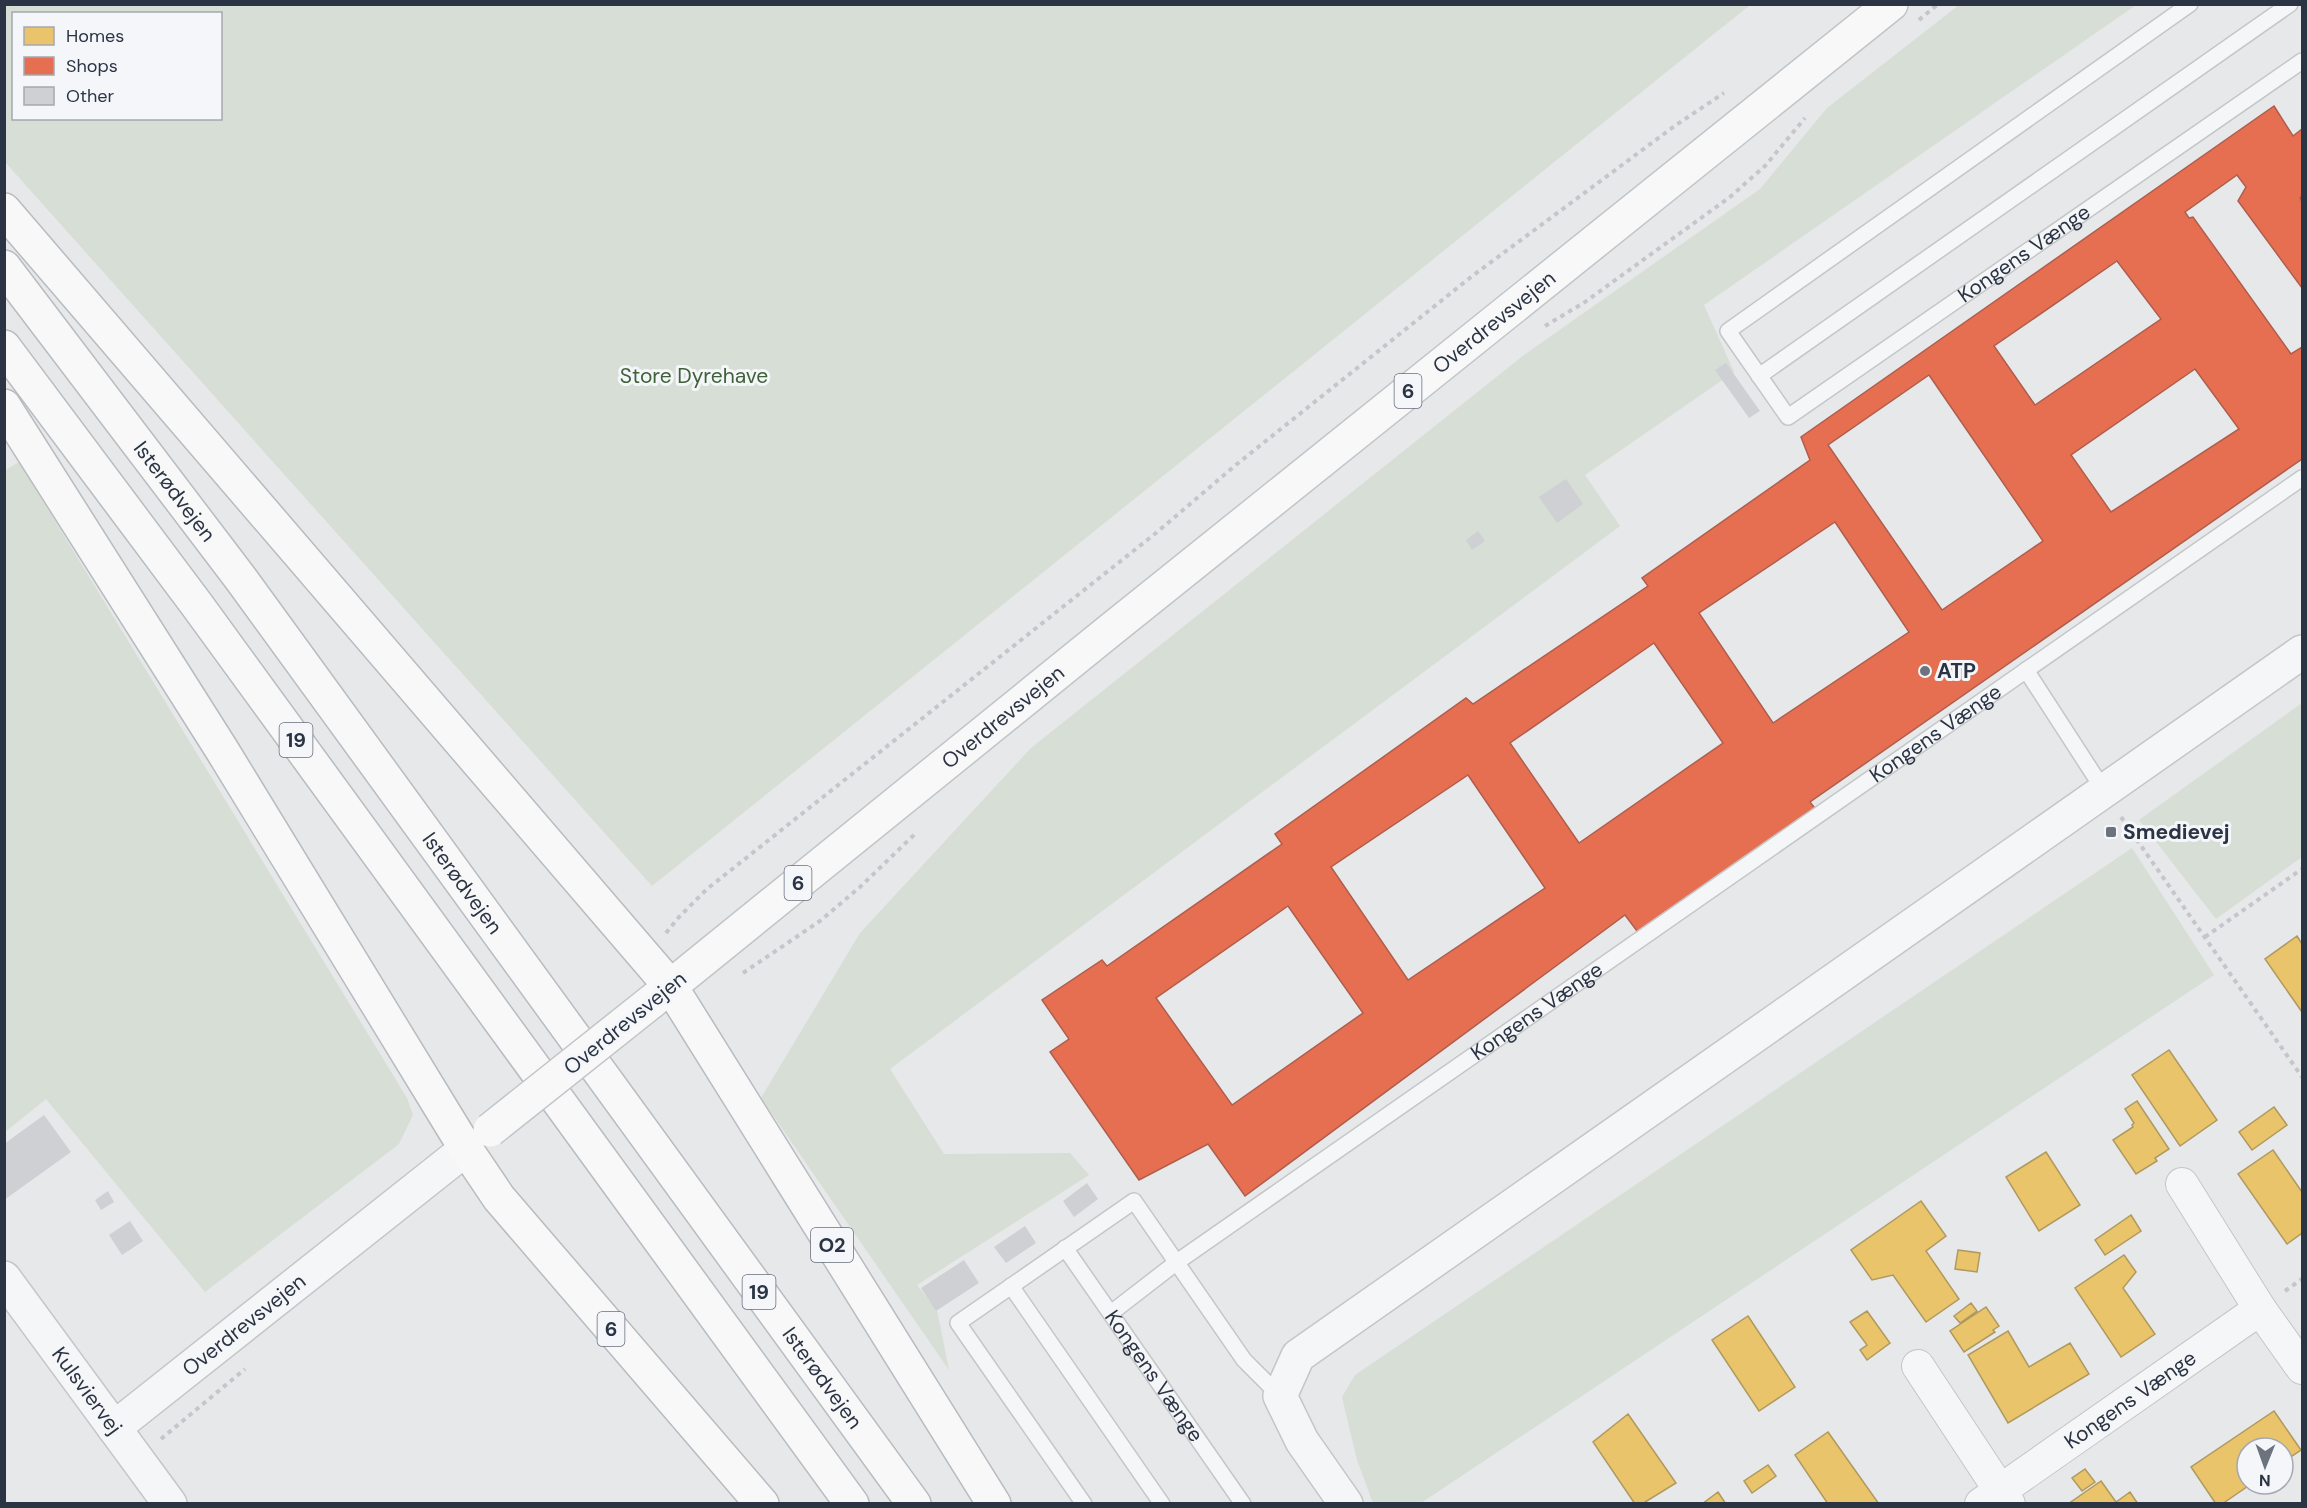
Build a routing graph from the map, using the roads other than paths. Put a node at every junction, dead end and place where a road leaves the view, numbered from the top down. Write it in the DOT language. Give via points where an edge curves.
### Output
graph roads {
  1 [pos="1891,4"];
  2 [pos="2190,4"];
  3 [pos="2290,4"];
  4 [pos="2302,61"];
  5 [pos="4,210"];
  6 [pos="4,267"];
  7 [pos="4,347"];
  8 [pos="1759,376"];
  9 [pos="4,406"];
  10 [pos="2302,478"];
  11 [pos="2302,652"];
  12 [pos="2026,670"];
  13 [pos="2104,792"];
  14 [pos="661,994"];
  15 [pos="478,1140"];
  16 [pos="2182,1184"];
  17 [pos="1065,1248"];
  18 [pos="1177,1262"];
  19 [pos="4,1278"];
  20 [pos="1011,1286"];
  21 [pos="2260,1309"];
  22 [pos="1111,1313"];
  23 [pos="1918,1366"];
  24 [pos="2302,1368"];
  25 [pos="1280,1396"];
  26 [pos="114,1428"];
  27 [pos="1997,1499"];
  28 [pos="170,1503"];
  29 [pos="762,1503"];
  30 [pos="852,1503"];
  31 [pos="914,1503"];
  32 [pos="994,1503"];
  33 [pos="1084,1503"];
  34 [pos="1162,1503"];
  35 [pos="1243,1503"];
  36 [pos="1346,1503"];
  1 -- 14 [label="main road, Overdrevsvejen / 6"];
  2 -- 8 [label="lane, Kongens Vænge" via="1728,331"];
  3 -- 8 [label="lane"];
  4 -- 8 [label="lane, Kongens Vænge" via="1788,417"];
  5 -- 14 [label="main road" via="647,958"];
  6 -- 31 [label="main road, Isterødvejen / 19" via="241,579"];
  7 -- 30 [label="main road, 19" via="212,625"];
  9 -- 15 [label="main road" via="222,750"];
  10 -- 12 [label="lane, Kongens Vænge"];
  11 -- 13 [label="street"];
  12 -- 13 [label="lane"];
  12 -- 18 [label="lane, Kongens Vænge"];
  13 -- 25 [label="street" via="1298,1356"];
  14 -- 15 [label="main road, Overdrevsvejen / 6, bridge"];
  14 -- 32 [label="main road, O2"];
  15 -- 26 [label="street, Overdrevsvejen"];
  15 -- 29 [label="main road, 6" via="507,1207"];
  16 -- 21 [label="street"];
  17 -- 18 [label="lane" via="1134,1201"];
  17 -- 20 [label="lane"];
  17 -- 22 [label="lane, Kongens Vænge"];
  18 -- 22 [label="lane, Kongens Vænge"];
  18 -- 25 [label="lane" via="1244,1360"];
  19 -- 26 [label="street, Kulsviervej"];
  20 -- 33 [label="lane" via="958,1323"];
  20 -- 34 [label="lane"];
  21 -- 24 [label="street"];
  21 -- 27 [label="street, Kongens Vænge"];
  22 -- 35 [label="lane, Kongens Vænge"];
  23 -- 27 [label="street, Kongens Vænge"];
  25 -- 36 [label="street" via="1302,1441"];
  26 -- 28 [label="street, Kulsviervej"];
}
